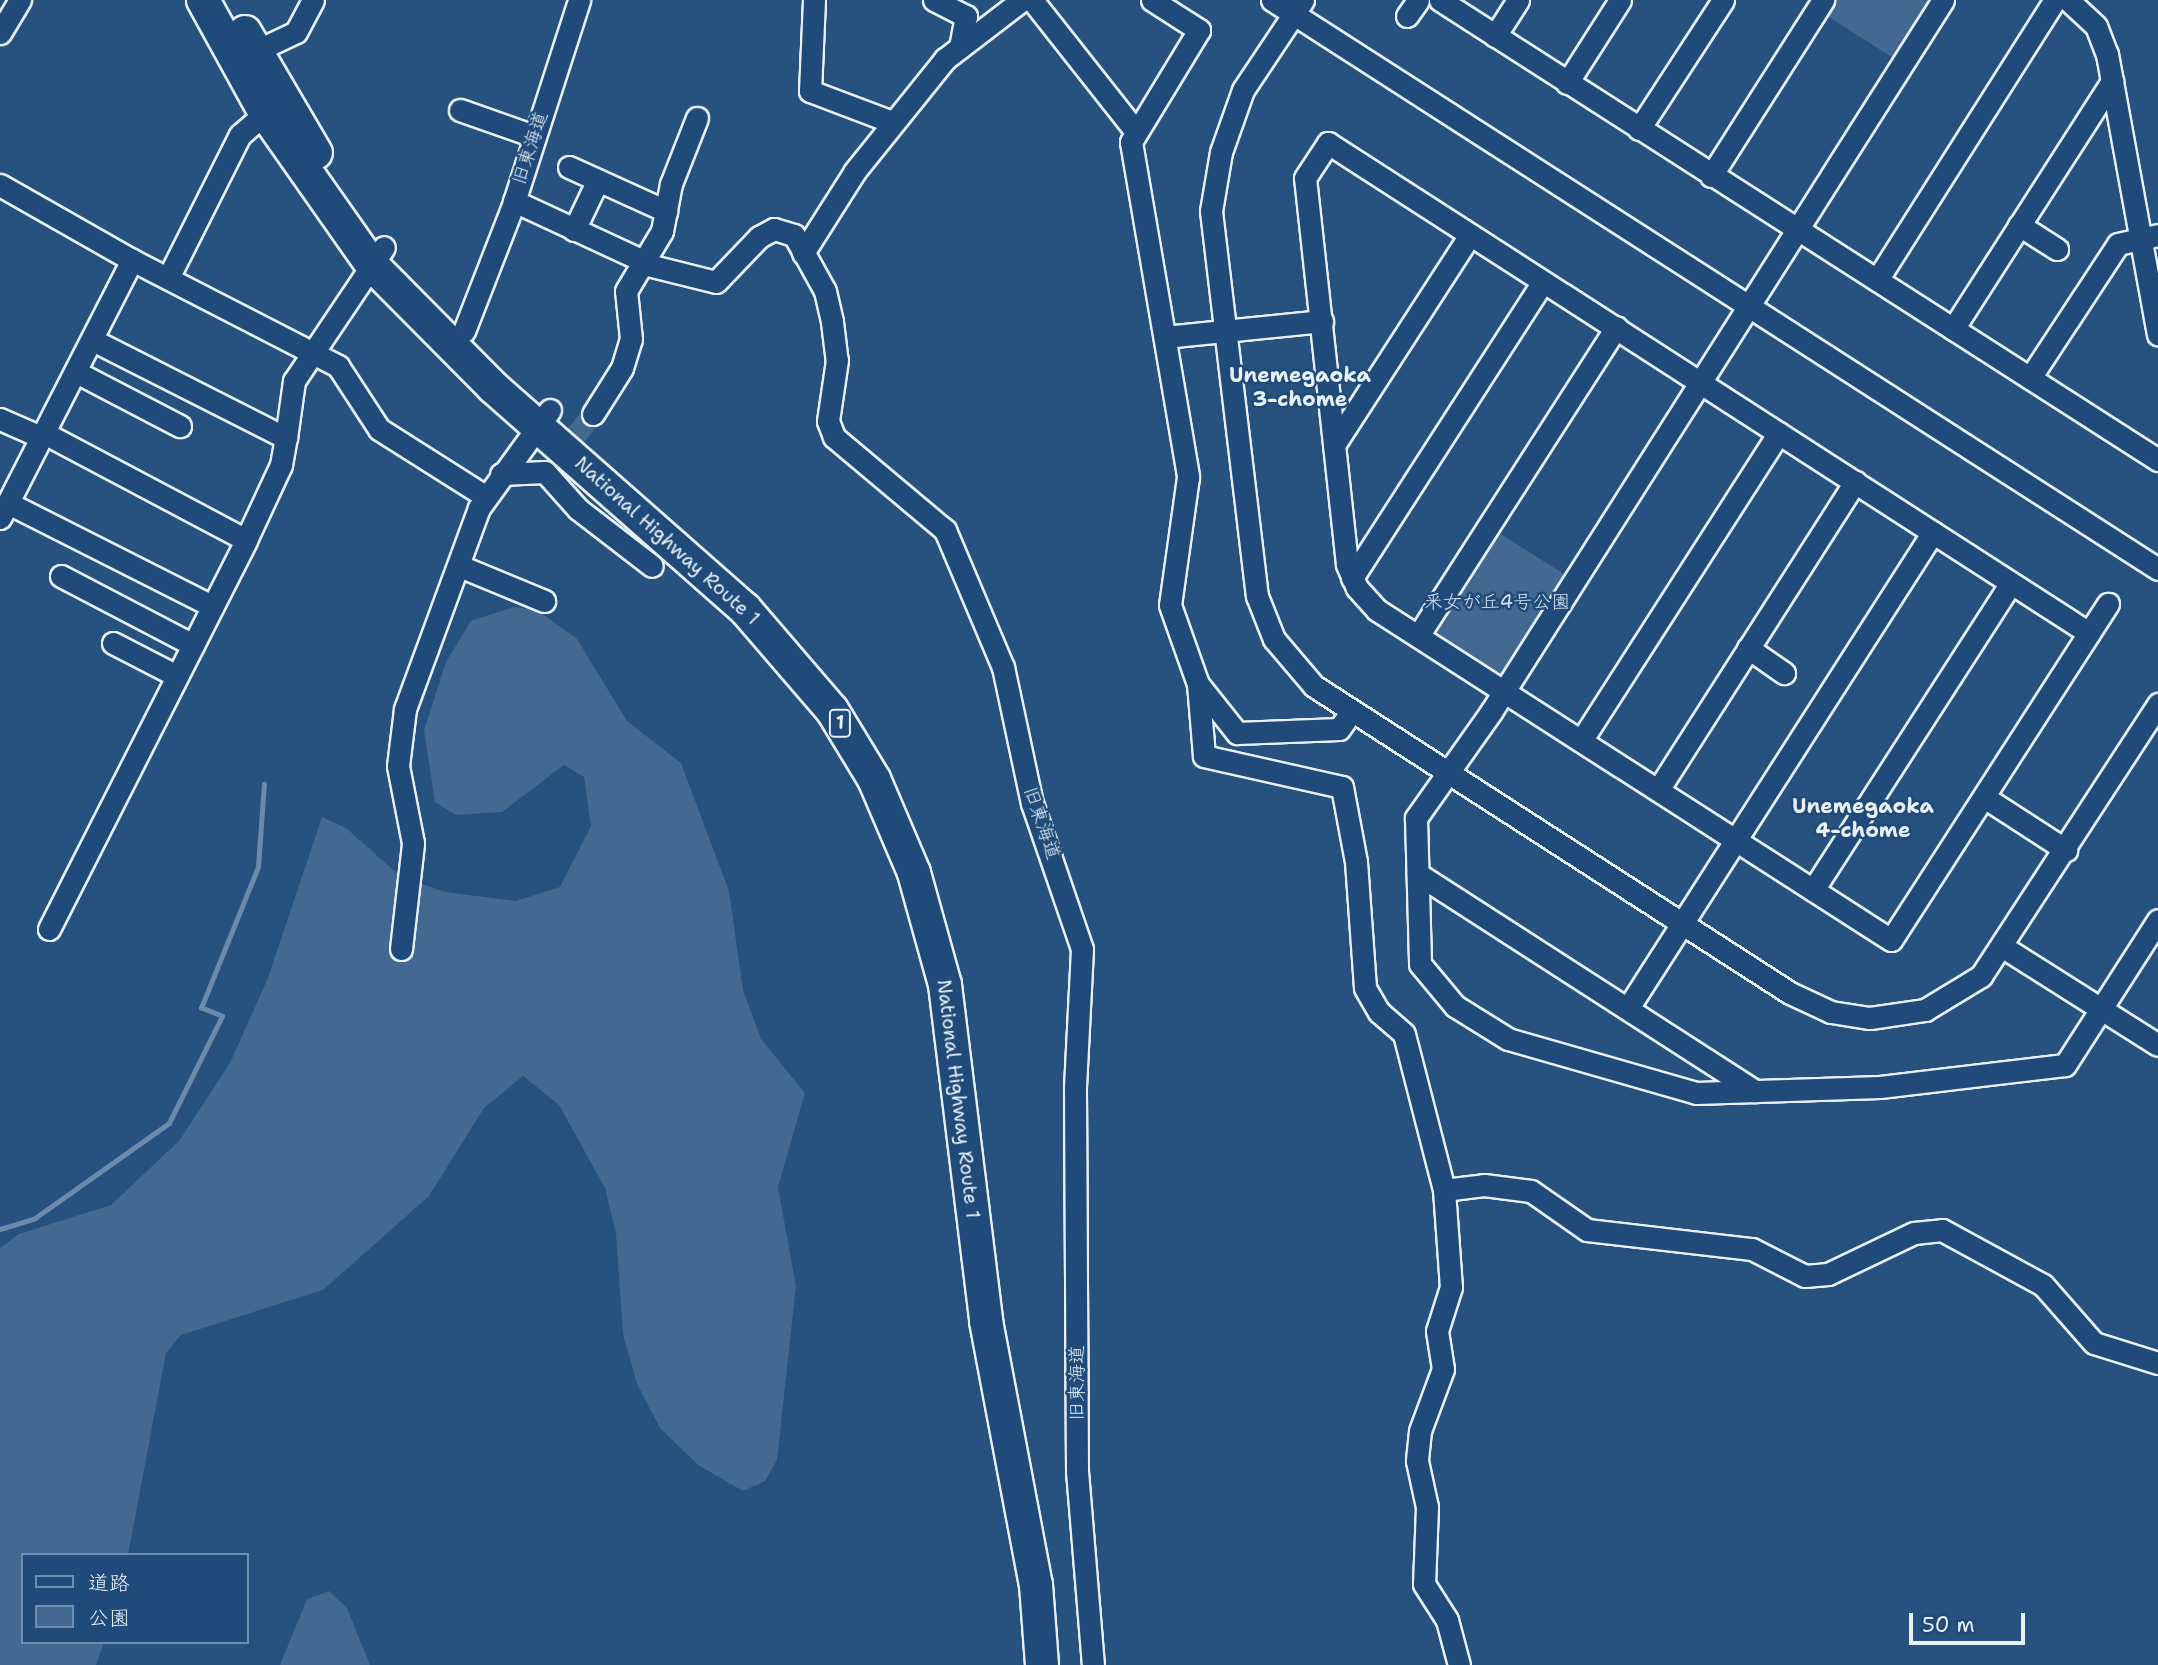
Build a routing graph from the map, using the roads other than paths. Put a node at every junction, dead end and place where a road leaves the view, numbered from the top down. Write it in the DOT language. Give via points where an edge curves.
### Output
graph roads {
  1 [pos="20,0"];
  2 [pos="203,0"];
  3 [pos="228,0"];
  4 [pos="313,0"];
  5 [pos="579,0"];
  6 [pos="814,0"];
  7 [pos="934,0"];
  8 [pos="1022,0"];
  9 [pos="1032,0"];
  10 [pos="1152,0"];
  11 [pos="1272,0"];
  12 [pos="1440,0"];
  13 [pos="1518,0"];
  14 [pos="1620,0"];
  15 [pos="1723,0"];
  16 [pos="1824,0"];
  17 [pos="1943,0"];
  18 [pos="2055,0"];
  19 [pos="2067,0"];
  20 [pos="1298,7"];
  21 [pos="0,33"];
  22 [pos="1495,36"];
  23 [pos="960,47"];
  24 [pos="256,51"];
  25 [pos="2112,80"];
  26 [pos="1567,83"];
  27 [pos="460,110"];
  28 [pos="265,113"];
  29 [pos="697,118"];
  30 [pos="892,122"];
  31 [pos="1135,129"];
  32 [pos="1639,130"];
  33 [pos="534,135"];
  34 [pos="569,167"];
  35 [pos="1711,176"];
  36 [pos="598,180"];
  37 [pos="0,185"];
  38 [pos="514,201"];
  39 [pos="666,211"];
  40 [pos="2019,225"];
  41 [pos="574,230"];
  42 [pos="1797,230"];
  43 [pos="1470,235"];
  44 [pos="2149,237"];
  45 [pos="2057,249"];
  46 [pos="803,253"];
  47 [pos="378,256"];
  48 [pos="132,260"];
  49 [pos="642,262"];
  50 [pos="168,278"];
  51 [pos="1877,280"];
  52 [pos="1543,282"];
  53 [pos="1748,306"];
  54 [pos="1322,321"];
  55 [pos="1616,327"];
  56 [pos="1953,329"];
  57 [pos="464,331"];
  58 [pos="1223,331"];
  59 [pos="2158,334"];
  60 [pos="1165,337"];
  61 [pos="93,340"];
  62 [pos="311,349"];
  63 [pos="78,373"];
  64 [pos="2030,378"];
  65 [pos="1700,383"];
  66 [pos="593,414"];
  67 [pos="544,418"];
  68 [pos="0,419"];
  69 [pos="180,426"];
  70 [pos="1779,433"];
  71 [pos="43,436"];
  72 [pos="286,438"];
  73 [pos="1334,446"];
  74 [pos="2158,460"];
  75 [pos="502,474"];
  76 [pos="1855,482"];
  77 [pos="485,496"];
  78 [pos="4,510"];
  79 [pos="1933,532"];
  80 [pos="246,540"];
  81 [pos="652,566"];
  82 [pos="462,567"];
  83 [pos="2158,569"];
  84 [pos="61,576"];
  85 [pos="1352,578"];
  86 [pos="2011,583"];
  87 [pos="544,601"];
  88 [pos="2108,604"];
  89 [pos="212,606"];
  90 [pos="2089,633"];
  91 [pos="1418,636"];
  92 [pos="113,643"];
  93 [pos="193,645"];
  94 [pos="1748,648"];
  95 [pos="1784,673"];
  96 [pos="177,676"];
  97 [pos="1198,684"];
  98 [pos="1502,691"];
  99 [pos="2158,704"];
  100 [pos="1352,711"];
  101 [pos="1581,741"];
  102 [pos="1448,773"];
  103 [pos="1658,790"];
  104 [pos="1984,797"];
  105 [pos="1736,841"];
  106 [pos="2066,850"];
  107 [pos="1418,874"];
  108 [pos="1813,890"];
  109 [pos="2158,920"];
  110 [pos="1684,922"];
  111 [pos="49,929"];
  112 [pos="2003,947"];
  113 [pos="401,948"];
  114 [pos="1628,1008"];
  115 [pos="2100,1010"];
  116 [pos="2158,1045"];
  117 [pos="1755,1091"];
  118 [pos="1444,1190"];
  119 [pos="2158,1363"];
  120 [pos="1042,1665"];
  121 [pos="1065,1665"];
  122 [pos="1093,1665"];
  123 [pos="1458,1665"];
  1 -- 21 [label="street"];
  2 -- 28 [label="highway, National Highway Route 1 / 1"];
  3 -- 24 [label="highway, National Highway Route 1 / 1"];
  4 -- 24 [label="street" via="296,32"];
  5 -- 33 [label="street, 旧東海道"];
  6 -- 30 [label="street" via="810,90"];
  7 -- 23 [label="street" via="966,16"];
  8 -- 23 [label="street"];
  9 -- 31 [label="street"];
  10 -- 31 [label="street" via="1199,30"];
  11 -- 20 [label="street"];
  12 -- 22 [label="street"];
  13 -- 22 [label="street"];
  14 -- 26 [label="street"];
  15 -- 32 [label="street"];
  16 -- 35 [label="street"];
  17 -- 42 [label="street"];
  18 -- 51 [label="street"];
  19 -- 25 [label="street" via="2096,26"];
  20 -- 53 [label="street"];
  20 -- 58 [label="street" via="1244,90 1214,183"];
  22 -- 26 [label="street"];
  23 -- 30 [label="street"];
  24 -- 47 [label="highway, National Highway Route 1 / 1"];
  25 -- 40 [label="street"];
  25 -- 44 [label="street"];
  26 -- 32 [label="street"];
  27 -- 33 [label="street"];
  28 -- 47 [label="highway, National Highway Route 1 / 1"];
  28 -- 50 [label="street" via="240,135"];
  29 -- 39 [label="street"];
  30 -- 46 [label="street"];
  31 -- 60 [label="street" via="1131,142"];
  32 -- 35 [label="street"];
  33 -- 38 [label="street, 旧東海道"];
  34 -- 36 [label="street"];
  35 -- 42 [label="street"];
  36 -- 39 [label="street"];
  36 -- 41 [label="street"];
  37 -- 48 [label="street"];
  38 -- 41 [label="street, 旧東海道"];
  38 -- 57 [label="street"];
  39 -- 49 [label="street"];
  40 -- 45 [label="street"];
  40 -- 56 [label="street"];
  41 -- 49 [label="street, 旧東海道"];
  42 -- 51 [label="street"];
  42 -- 53 [label="street"];
  43 -- 52 [label="street"];
  43 -- 54 [label="street" via="1328,143 1305,178"];
  43 -- 73 [label="street"];
  44 -- 59 [label="street"];
  44 -- 64 [label="street" via="2118,244"];
  46 -- 49 [label="street, 旧東海道" via="794,235 774,229 751,243 716,282"];
  46 -- 122 [label="street, 旧東海道" via="825,291 832,322 837,360 828,421 834,437 929,512 952,542 1003,667 1032,803 1078,929 1077,1471"];
  47 -- 57 [label="highway, National Highway Route 1 / 1"];
  47 -- 62 [label="street"];
  47 -- 67 [label="highway, National Highway Route 1 / 1"];
  48 -- 50 [label="street"];
  48 -- 61 [label="street"];
  49 -- 66 [label="street" via="626,291 630,346"];
  50 -- 62 [label="street"];
  51 -- 56 [label="street"];
  52 -- 55 [label="street"];
  52 -- 85 [label="street"];
  53 -- 65 [label="street"];
  53 -- 83 [label="street"];
  54 -- 58 [label="street"];
  54 -- 73 [label="street"];
  55 -- 65 [label="street"];
  55 -- 91 [label="street"];
  56 -- 64 [label="street"];
  57 -- 67 [label="highway, National Highway Route 1 / 1"];
  58 -- 60 [label="street"];
  58 -- 100 [label="street" via="1250,561 1265,619 1300,673"];
  60 -- 97 [label="street" via="1188,477 1170,605"];
  61 -- 63 [label="street"];
  61 -- 72 [label="street"];
  62 -- 72 [label="street" via="294,381"];
  62 -- 77 [label="street" via="345,374 379,429"];
  63 -- 69 [label="street"];
  63 -- 71 [label="street"];
  64 -- 74 [label="street"];
  65 -- 70 [label="street"];
  65 -- 98 [label="street"];
  67 -- 75 [label="street"];
  67 -- 120 [label="highway, National Highway Route 1 / 1" via="771,637 832,710 895,822 927,912 947,997 986,1321 1036,1585"];
  67 -- 121 [label="highway, National Highway Route 1 / 1" via="732,568 792,628 856,709 915,814 948,906 966,994 1004,1303 1052,1558"];
  68 -- 71 [label="street"];
  70 -- 76 [label="street"];
  70 -- 101 [label="street"];
  71 -- 78 [label="street"];
  71 -- 80 [label="street"];
  72 -- 80 [label="street" via="281,465"];
  73 -- 85 [label="street"];
  75 -- 77 [label="street"];
  75 -- 81 [label="street" via="550,466 578,509"];
  76 -- 79 [label="street"];
  76 -- 94 [label="street"];
  77 -- 82 [label="street"];
  78 -- 89 [label="street"];
  79 -- 86 [label="street"];
  79 -- 105 [label="street"];
  80 -- 89 [label="street"];
  82 -- 87 [label="street"];
  82 -- 113 [label="street" via="398,737 412,843"];
  84 -- 93 [label="street"];
  85 -- 91 [label="street" via="1377,610"];
  86 -- 90 [label="street"];
  86 -- 108 [label="street"];
  88 -- 90 [label="street"];
  89 -- 93 [label="street"];
  90 -- 104 [label="street"];
  91 -- 98 [label="street"];
  92 -- 96 [label="street"];
  93 -- 96 [label="street"];
  94 -- 95 [label="street"];
  94 -- 103 [label="street"];
  96 -- 111 [label="street"];
  97 -- 100 [label="street" via="1237,733 1339,729"];
  97 -- 118 [label="street" via="1204,757 1342,787 1356,862 1365,988 1379,1012 1404,1034"];
  98 -- 101 [label="street"];
  98 -- 102 [label="street"];
  99 -- 106 [label="street"];
  100 -- 102 [label="street"];
  101 -- 103 [label="street"];
  102 -- 107 [label="street" via="1416,817"];
  102 -- 110 [label="street"];
  103 -- 105 [label="street"];
  104 -- 106 [label="street"];
  104 -- 108 [label="street" via="1891,940"];
  105 -- 108 [label="street"];
  105 -- 110 [label="street"];
  106 -- 112 [label="street"];
  107 -- 114 [label="street"];
  107 -- 117 [label="street" via="1420,964 1455,1006 1508,1039 1696,1093"];
  109 -- 115 [label="street"];
  110 -- 112 [label="street" via="1811,1003 1870,1018 1908,1015 1956,996"];
  110 -- 114 [label="street"];
  112 -- 115 [label="street"];
  114 -- 117 [label="street"];
  115 -- 116 [label="street"];
  115 -- 117 [label="street" via="2066,1065 1901,1086"];
  118 -- 119 [label="street" via="1502,1185 1531,1191 1587,1230 1752,1249 1805,1276 1828,1274 1914,1233 1942,1230 2043,1285 2094,1343"];
  118 -- 123 [label="street" via="1451,1287 1437,1331 1443,1369 1420,1431 1417,1461 1427,1507 1424,1584 1447,1620"];
}
